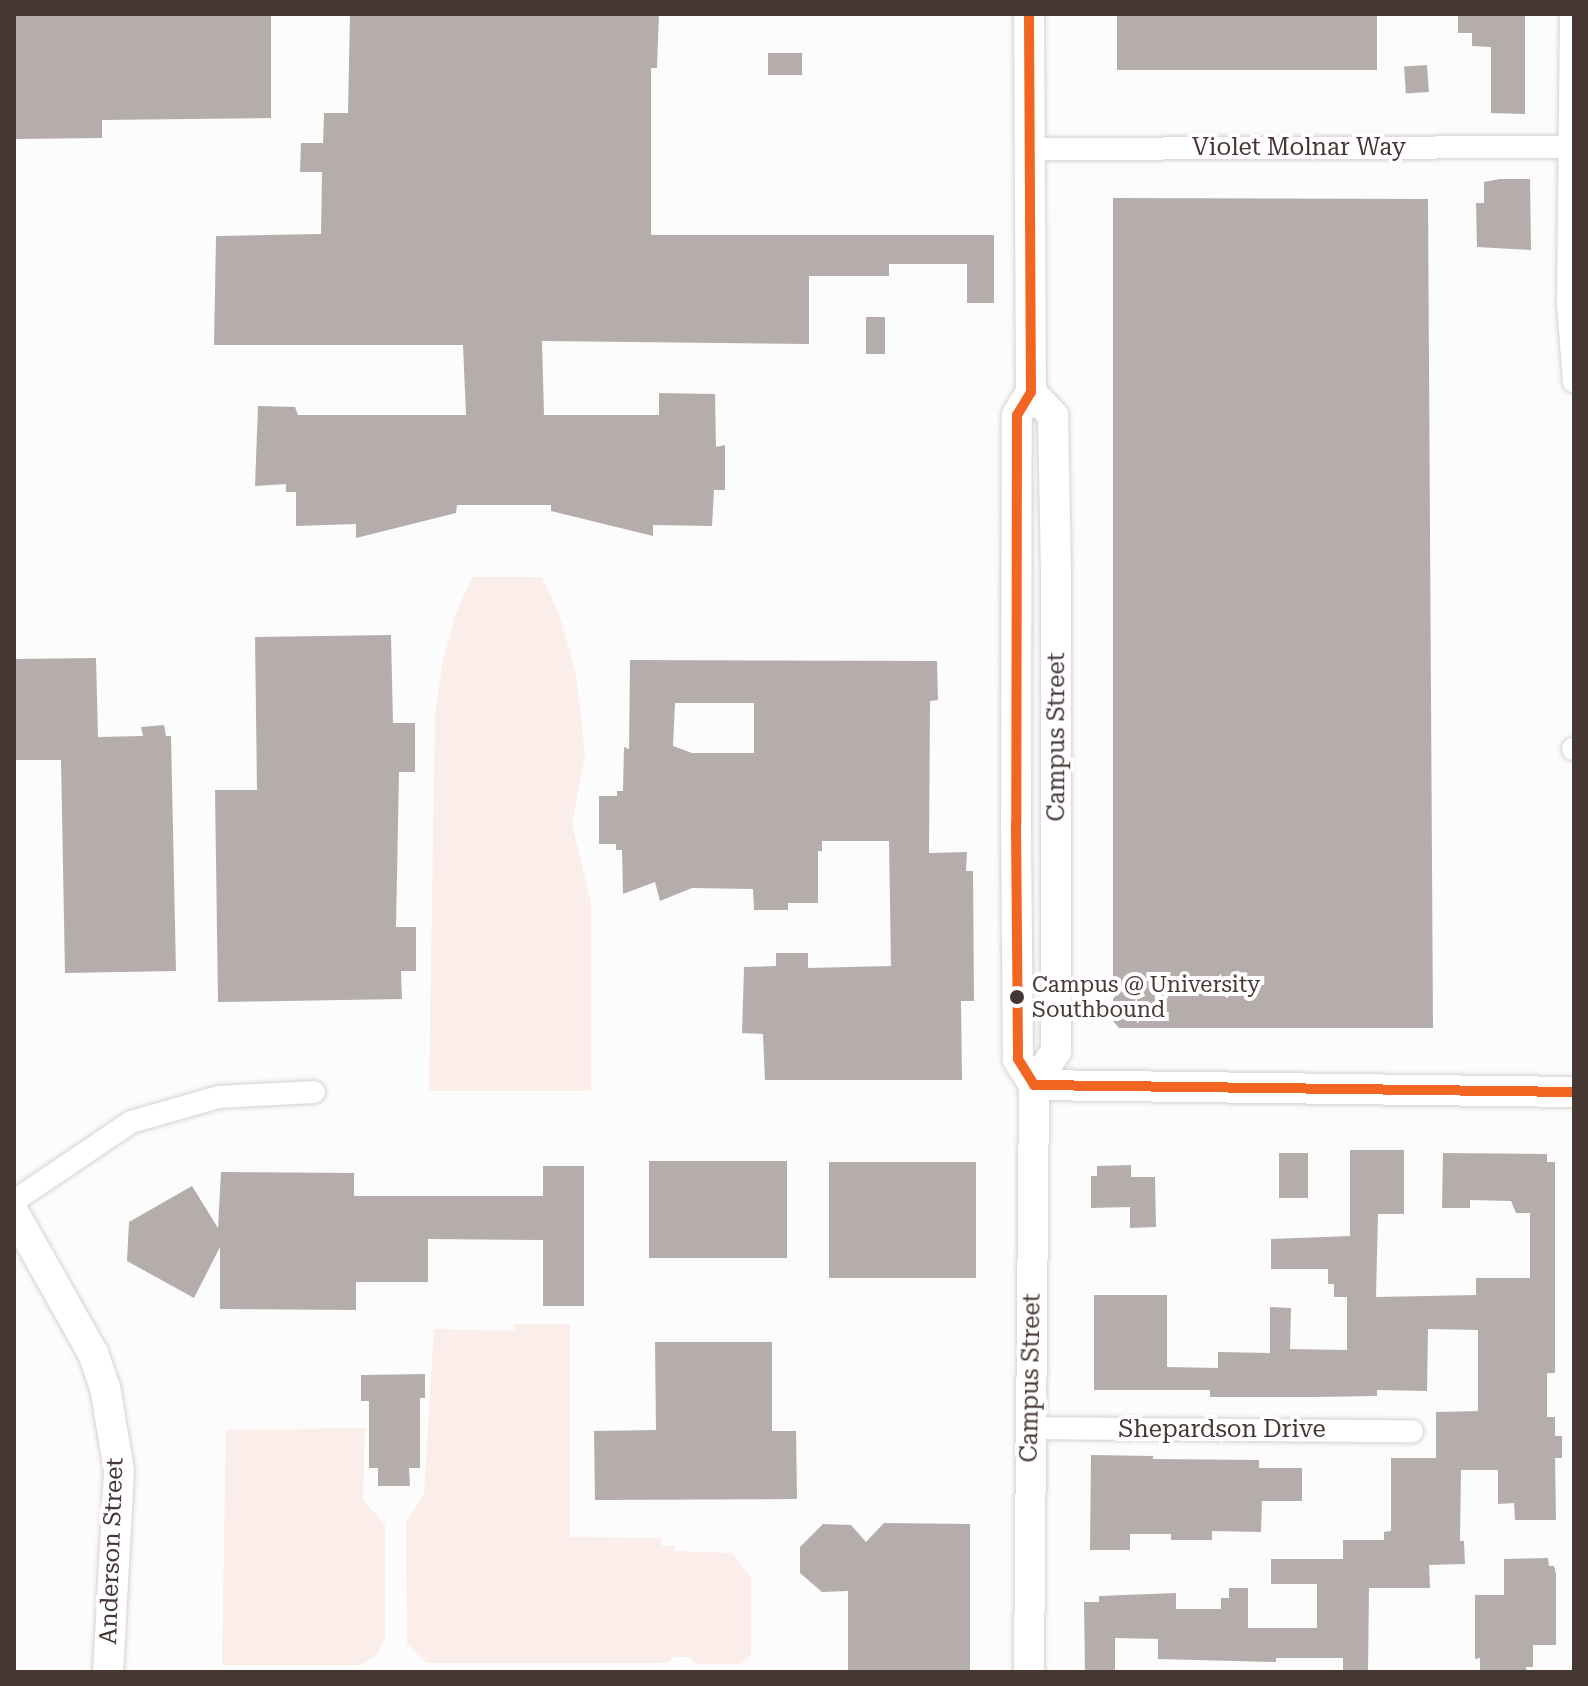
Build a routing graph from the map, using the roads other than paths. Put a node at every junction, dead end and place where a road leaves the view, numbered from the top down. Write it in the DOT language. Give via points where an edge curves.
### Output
graph roads {
  1 [pos="1029,14"];
  2 [pos="1571,14"];
  3 [pos="1569,147"];
  4 [pos="1029,149"];
  5 [pos="1574,382"];
  6 [pos="1031,392"];
  7 [pos="1034,1085"];
  8 [pos="314,1092"];
  9 [pos="1574,1092"];
  10 [pos="14,1201"];
  11 [pos="14,1213"];
  12 [pos="1031,1428"];
  13 [pos="1412,1431"];
  14 [pos="108,1672"];
  15 [pos="1029,1672"];
  1 -- 4 [label="street, Campus Street"];
  2 -- 3 [label="street"];
  3 -- 4 [label="street, Violet Molnar Way"];
  3 -- 5 [label="street" via="1568,304"];
  4 -- 6 [label="street, Campus Street"];
  6 -- 7 [label="street, Campus Street" via="1017,415 1016,824 1018,1059"];
  6 -- 7 [label="street, Campus Street" via="1053,416 1056,583 1056,1051"];
  7 -- 9 [label="street"];
  7 -- 12 [label="street, Campus Street"];
  8 -- 10 [label="street" via="219,1097 131,1122"];
  11 -- 14 [label="street, Anderson Street" via="86,1339 105,1387 119,1471"];
  12 -- 13 [label="street, Shepardson Drive"];
  12 -- 15 [label="street, Campus Street"];
}
